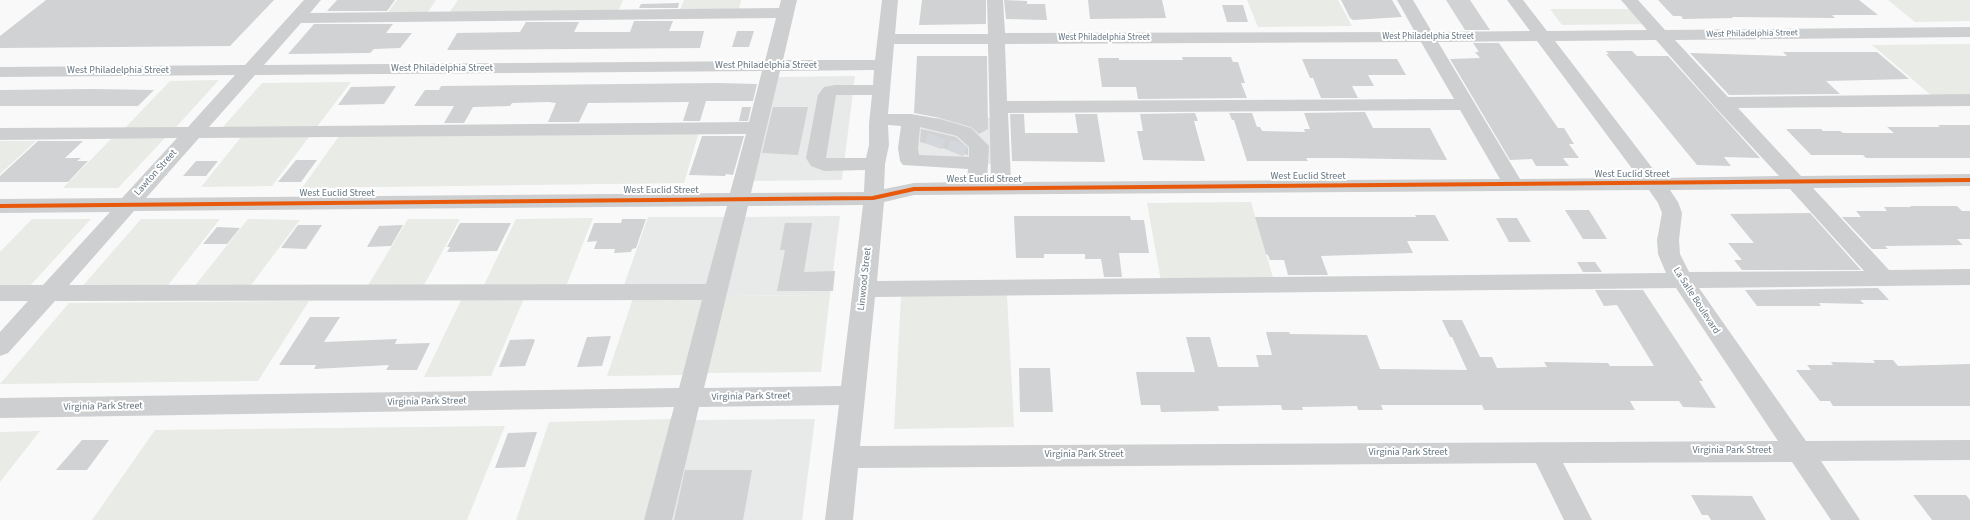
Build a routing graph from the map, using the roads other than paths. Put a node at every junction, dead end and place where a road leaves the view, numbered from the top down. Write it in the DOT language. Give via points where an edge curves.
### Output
graph roads {
  1 [pos="313,0"];
  2 [pos="890,0"];
  3 [pos="995,0"];
  4 [pos="1405,0"];
  5 [pos="1515,0"];
  6 [pos="1629,0"];
  7 [pos="788,7"];
  8 [pos="297,18"];
  9 [pos="1970,32"];
  10 [pos="1661,35"];
  11 [pos="1541,36"];
  12 [pos="1427,37"];
  13 [pos="996,38"];
  14 [pos="886,39"];
  15 [pos="883,65"];
  16 [pos="773,66"];
  17 [pos="249,70"];
  18 [pos="0,72"];
  19 [pos="881,90"];
  20 [pos="1970,100"];
  21 [pos="1722,103"];
  22 [pos="1466,104"];
  23 [pos="999,107"];
  24 [pos="879,118"];
  25 [pos="911,120"];
  26 [pos="757,128"];
  27 [pos="194,132"];
  28 [pos="0,134"];
  29 [pos="934,142"];
  30 [pos="879,145"];
  31 [pos="957,147"];
  32 [pos="908,148"];
  33 [pos="875,164"];
  34 [pos="979,164"];
  35 [pos="1970,180"];
  36 [pos="1794,182"];
  37 [pos="1513,184"];
  38 [pos="1655,184"];
  39 [pos="1001,188"];
  40 [pos="977,189"];
  41 [pos="873,198"];
  42 [pos="739,200"];
  43 [pos="127,205"];
  44 [pos="0,206"];
  45 [pos="1970,277"];
  46 [pos="1883,278"];
  47 [pos="1681,280"];
  48 [pos="864,289"];
  49 [pos="715,292"];
  50 [pos="0,293"];
  51 [pos="49,293"];
  52 [pos="0,347"];
  53 [pos="853,395"];
  54 [pos="689,398"];
  55 [pos="0,408"];
  56 [pos="1970,450"];
  57 [pos="1799,451"];
  58 [pos="1544,452"];
  59 [pos="846,456"];
  60 [pos="658,520"];
  61 [pos="840,520"];
  62 [pos="1578,520"];
  63 [pos="1846,520"];
  1 -- 8 [label="street, Lawton Street"];
  2 -- 14 [label="street, Linwood Street"];
  3 -- 13 [label="street"];
  4 -- 12 [label="street"];
  5 -- 11 [label="street, La Salle Boulevard"];
  6 -- 10 [label="street"];
  7 -- 8 [label="street"];
  7 -- 16 [label="street"];
  8 -- 17 [label="street, Lawton Street"];
  9 -- 10 [label="street, West Philadelphia Street"];
  10 -- 11 [label="street, West Philadelphia Street"];
  10 -- 21 [label="street"];
  11 -- 12 [label="street, West Philadelphia Street"];
  11 -- 38 [label="street, La Salle Boulevard"];
  12 -- 13 [label="street, West Philadelphia Street"];
  12 -- 22 [label="street"];
  13 -- 14 [label="street, West Philadelphia Street"];
  13 -- 23 [label="street"];
  14 -- 15 [label="street, Linwood Street"];
  15 -- 16 [label="street, West Philadelphia Street"];
  15 -- 19 [label="street, Linwood Street"];
  16 -- 17 [label="street, West Philadelphia Street"];
  16 -- 26 [label="street"];
  17 -- 18 [label="street, West Philadelphia Street"];
  17 -- 27 [label="street, Lawton Street"];
  19 -- 24 [label="street, Linwood Street"];
  19 -- 33 [label="street" via="830,91 827,95 816,158 824,165"];
  20 -- 21 [label="street"];
  21 -- 36 [label="street"];
  22 -- 23 [label="street"];
  22 -- 37 [label="street"];
  23 -- 39 [label="street"];
  24 -- 25 [label="street"];
  24 -- 30 [label="street, Linwood Street"];
  25 -- 29 [label="street"];
  25 -- 32 [label="street"];
  26 -- 27 [label="street"];
  26 -- 42 [label="street"];
  27 -- 28 [label="street"];
  27 -- 43 [label="street, Lawton Street"];
  29 -- 31 [label="street"];
  29 -- 31 [label="street"];
  29 -- 32 [label="street" via="910,161"];
  30 -- 32 [label="street"];
  30 -- 33 [label="street, Linwood Street"];
  31 -- 34 [label="street"];
  31 -- 34 [label="street" via="980,146"];
  33 -- 41 [label="street, Linwood Street"];
  34 -- 40 [label="street"];
  35 -- 36 [label="street, West Euclid Street"];
  36 -- 38 [label="street, West Euclid Street"];
  36 -- 46 [label="street"];
  37 -- 38 [label="street, West Euclid Street"];
  37 -- 39 [label="street, West Euclid Street"];
  38 -- 47 [label="street, La Salle Boulevard" via="1668,202 1672,213 1668,240 1669,254"];
  39 -- 40 [label="street, West Euclid Street"];
  40 -- 41 [label="street, West Euclid Street" via="914,189"];
  41 -- 42 [label="street, West Euclid Street"];
  41 -- 48 [label="street, Linwood Street"];
  42 -- 43 [label="street, West Euclid Street"];
  42 -- 49 [label="street"];
  43 -- 44 [label="street, West Euclid Street"];
  43 -- 51 [label="street, Lawton Street"];
  45 -- 46 [label="street"];
  46 -- 47 [label="street"];
  47 -- 48 [label="street"];
  47 -- 57 [label="street, La Salle Boulevard"];
  48 -- 53 [label="street, Linwood Street"];
  49 -- 51 [label="street"];
  49 -- 54 [label="street"];
  50 -- 51 [label="street"];
  51 -- 52 [label="street, Lawton Street"];
  53 -- 54 [label="street, Virginia Park Street"];
  53 -- 59 [label="street, Linwood Street"];
  54 -- 55 [label="street, Virginia Park Street"];
  54 -- 60 [label="street"];
  56 -- 57 [label="street, Virginia Park Street"];
  57 -- 58 [label="street, Virginia Park Street"];
  57 -- 63 [label="street, La Salle Boulevard"];
  58 -- 59 [label="street, Virginia Park Street"];
  58 -- 62 [label="street"];
  59 -- 61 [label="street, Linwood Street"];
}
